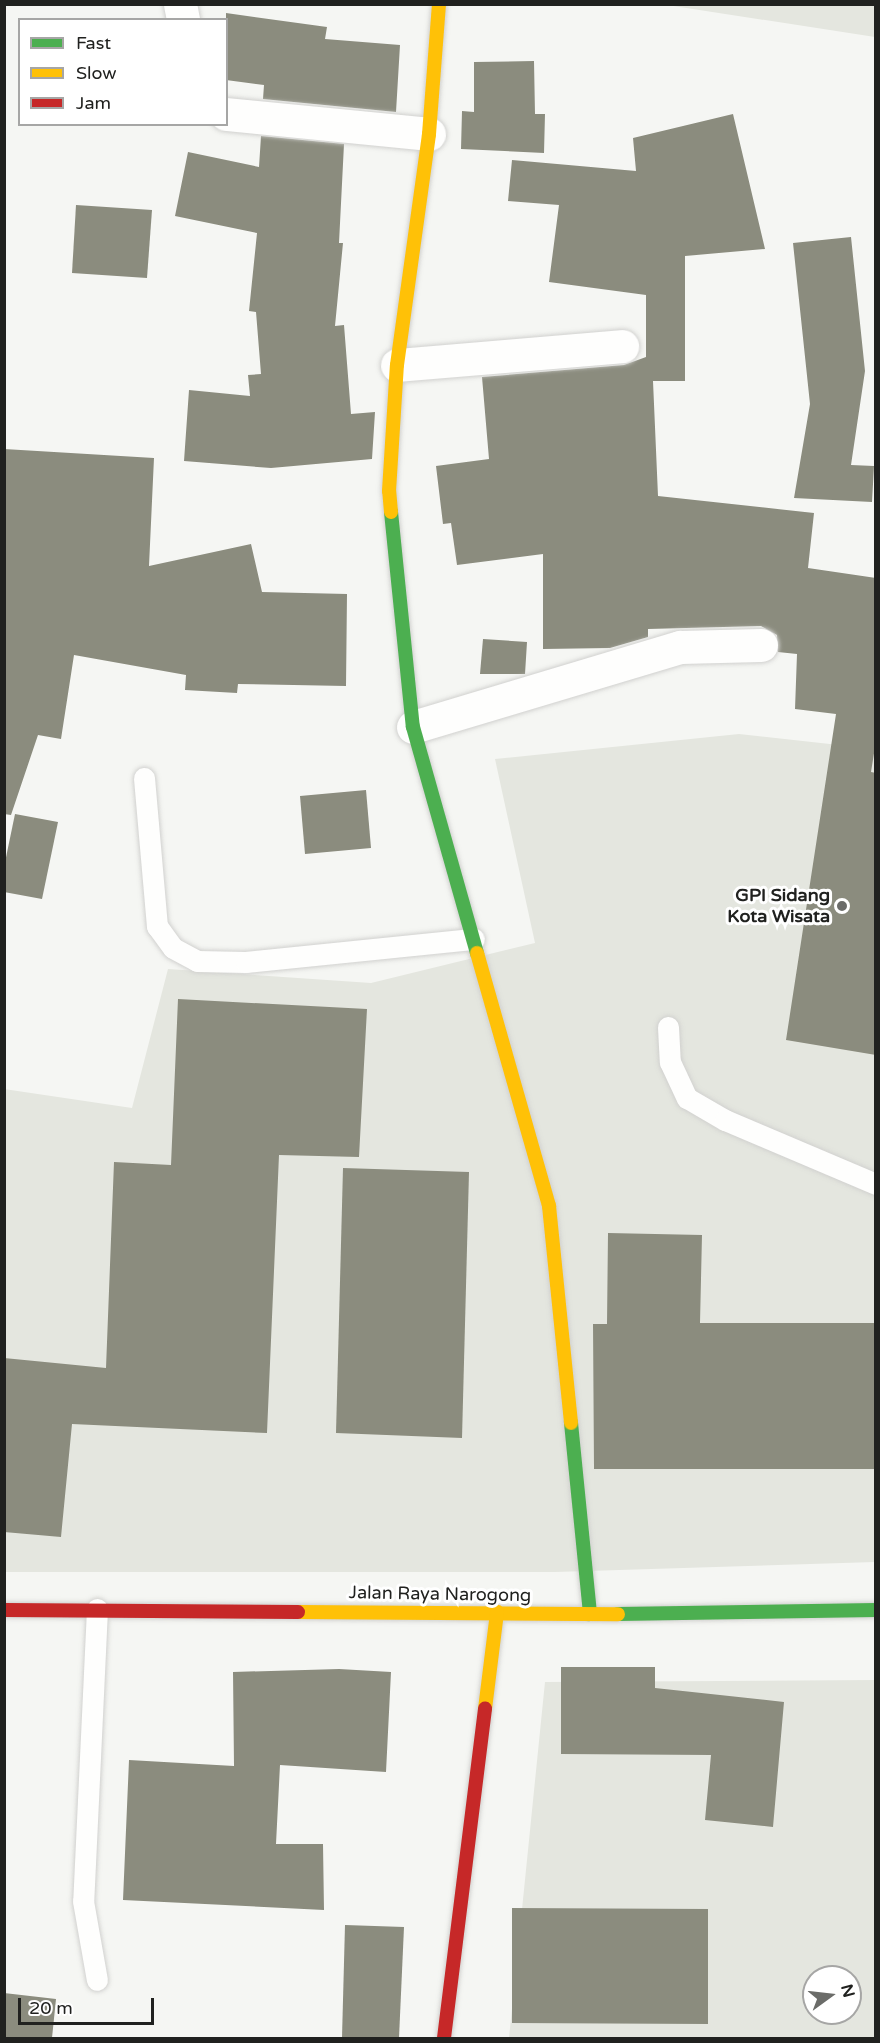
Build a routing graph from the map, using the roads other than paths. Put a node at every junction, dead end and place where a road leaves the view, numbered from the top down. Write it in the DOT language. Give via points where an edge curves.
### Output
graph roads {
  1 [pos="439,4"];
  2 [pos="228,114"];
  3 [pos="429,134"];
  4 [pos="622,346"];
  5 [pos="398,365"];
  6 [pos="761,645"];
  7 [pos="413,727"];
  8 [pos="144,778"];
  9 [pos="474,939"];
  10 [pos="668,1027"];
  11 [pos="876,1184"];
  12 [pos="97,1609"];
  13 [pos="4,1610"];
  14 [pos="876,1610"];
  15 [pos="497,1612"];
  16 [pos="590,1614"];
  17 [pos="97,1980"];
  18 [pos="444,2038"];
  1 -- 3 [label="street"];
  2 -- 3 [label="street"];
  3 -- 5 [label="street"];
  4 -- 5 [label="street"];
  5 -- 7 [label="street" via="389,491"];
  6 -- 7 [label="street" via="680,646"];
  7 -- 9 [label="street"];
  8 -- 9 [label="lane" via="157,926 173,948 197,961 246,962"];
  9 -- 16 [label="street" via="549,1206"];
  10 -- 11 [label="lane" via="670,1062 687,1098 725,1120"];
  12 -- 13 [label="street, Jalan Raya Narogong"];
  12 -- 15 [label="street, Jalan Raya Narogong"];
  12 -- 17 [label="lane" via="83,1901"];
  14 -- 16 [label="street, Jalan Raya Narogong"];
  15 -- 16 [label="street, Jalan Raya Narogong"];
  15 -- 18 [label="street"];
}
